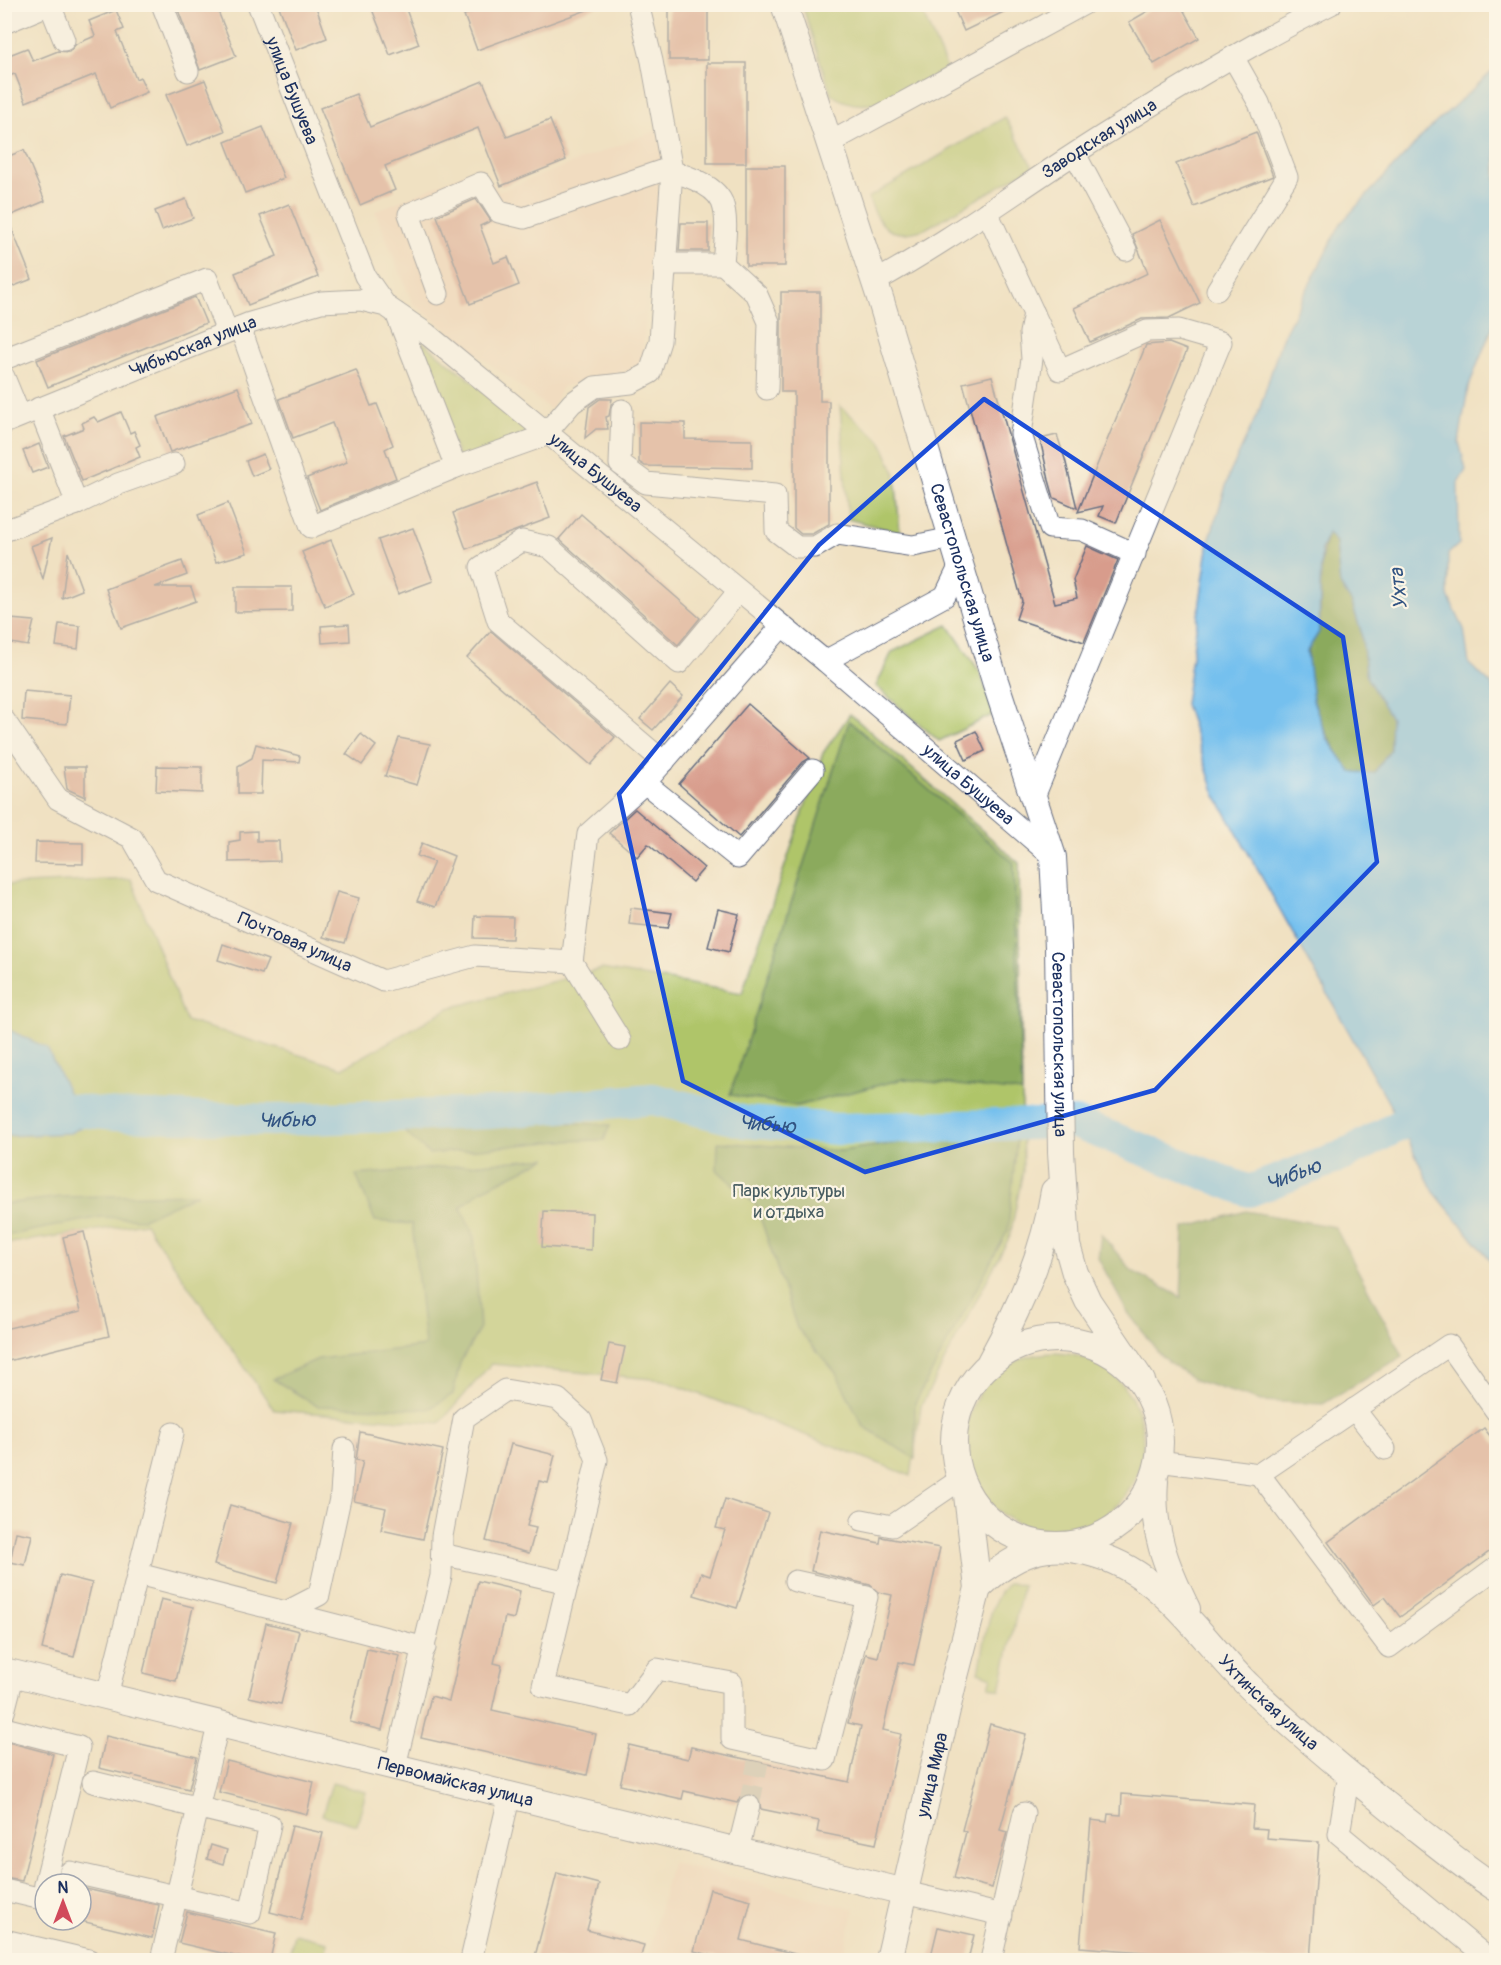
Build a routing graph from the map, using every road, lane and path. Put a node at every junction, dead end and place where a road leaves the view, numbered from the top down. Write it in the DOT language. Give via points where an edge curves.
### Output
graph roads {
  1 [pos="162,4"];
  2 [pos="258,4"];
  3 [pos="638,4"];
  4 [pos="784,4"];
  5 [pos="1084,4"];
  6 [pos="1331,4"];
  7 [pos="50,5"];
  8 [pos="4,23"];
  9 [pos="64,40"];
  10 [pos="1233,57"];
  11 [pos="188,71"];
  12 [pos="829,143"];
  13 [pos="1075,154"];
  14 [pos="672,171"];
  15 [pos="987,212"];
  16 [pos="1126,250"];
  17 [pos="664,264"];
  18 [pos="723,264"];
  19 [pos="874,282"];
  20 [pos="1217,290"];
  21 [pos="438,294"];
  22 [pos="391,309"];
  23 [pos="1034,313"];
  24 [pos="230,327"];
  25 [pos="4,358"];
  26 [pos="4,377"];
  27 [pos="767,389"];
  28 [pos="622,411"];
  29 [pos="20,414"];
  30 [pos="547,432"];
  31 [pos="174,464"];
  32 [pos="456,467"];
  33 [pos="76,504"];
  34 [pos="4,531"];
  35 [pos="952,538"];
  36 [pos="1135,554"];
  37 [pos="960,565"];
  38 [pos="739,591"];
  39 [pos="782,626"];
  40 [pos="825,661"];
  41 [pos="4,720"];
  42 [pos="664,762"];
  43 [pos="813,770"];
  44 [pos="645,783"];
  45 [pos="1034,797"];
  46 [pos="1053,857"];
  47 [pos="572,962"];
  48 [pos="620,1040"];
  49 [pos="1061,1152"];
  50 [pos="990,1362"];
  51 [pos="1142,1381"];
  52 [pos="1354,1409"];
  53 [pos="1497,1410"];
  54 [pos="173,1433"];
  55 [pos="344,1449"];
  56 [pos="1385,1449"];
  57 [pos="1157,1468"];
  58 [pos="1259,1474"];
  59 [pos="964,1486"];
  60 [pos="862,1520"];
  61 [pos="1055,1546"];
  62 [pos="442,1554"];
  63 [pos="1497,1568"];
  64 [pos="138,1574"];
  65 [pos="795,1581"];
  66 [pos="568,1583"];
  67 [pos="978,1588"];
  68 [pos="286,1612"];
  69 [pos="1196,1625"];
  70 [pos="424,1648"];
  71 [pos="9,1672"];
  72 [pos="106,1696"];
  73 [pos="4,1712"];
  74 [pos="219,1722"];
  75 [pos="4,1728"];
  76 [pos="395,1766"];
  77 [pos="1349,1774"];
  78 [pos="93,1782"];
  79 [pos="510,1794"];
  80 [pos="749,1806"];
  81 [pos="198,1808"];
  82 [pos="1024,1814"];
  83 [pos="738,1850"];
  84 [pos="48,1872"];
  85 [pos="93,1878"];
  86 [pos="1497,1888"];
  87 [pos="4,1890"];
  88 [pos="905,1892"];
  89 [pos="33,1897"];
  90 [pos="176,1898"];
  91 [pos="1002,1915"];
  92 [pos="4,1940"];
  93 [pos="89,1960"];
  94 [pos="161,1960"];
  95 [pos="471,1960"];
  96 [pos="889,1960"];
  97 [pos="991,1960"];
  98 [pos="1490,1960"];
  1 -- 11 [label="street"];
  2 -- 22 [label="street, улица Бушуева" via="365,276"];
  3 -- 14 [label="street"];
  4 -- 12 [label="main road, Севастопольская улица"];
  5 -- 12 [label="street"];
  6 -- 10 [label="street, Заводская улица"];
  7 -- 8 [label="street"];
  7 -- 9 [label="street"];
  10 -- 13 [label="street, Заводская улица"];
  10 -- 20 [label="street" via="1259,103 1287,177"];
  12 -- 19 [label="main road, Севастопольская улица"];
  13 -- 15 [label="street, Заводская улица"];
  13 -- 16 [label="street"];
  14 -- 17 [label="street"];
  14 -- 18 [label="street" via="701,182 721,201 725,229"];
  14 -- 21 [label="street" via="661,171 524,218 499,212 481,183 409,214"];
  15 -- 19 [label="street, Заводская улица" via="946,241"];
  15 -- 23 [label="street"];
  17 -- 18 [label="street"];
  17 -- 30 [label="street" via="660,341 650,373 632,383 595,387 572,403"];
  18 -- 27 [label="street" via="757,295 769,322"];
  19 -- 35 [label="main road, Севастопольская улица"];
  22 -- 24 [label="street, Чибьюская улица" via="361,300 321,302"];
  22 -- 30 [label="street, улица Бушуева" via="427,333"];
  22 -- 32 [label="street"];
  23 -- 36 [label="street" via="1022,434 1050,528 1082,530"];
  23 -- 36 [label="street" via="1060,370 1147,331 1179,330 1221,342"];
  24 -- 25 [label="street" via="207,279"];
  24 -- 29 [label="street, Чибьюская улица"];
  24 -- 32 [label="street" via="311,527"];
  26 -- 29 [label="street"];
  28 -- 35 [label="street" via="620,464 646,483 775,495 776,531 797,547 815,547 837,534 913,546"];
  29 -- 33 [label="street"];
  30 -- 32 [label="street"];
  30 -- 38 [label="street, улица Бушуева"];
  31 -- 33 [label="street"];
  33 -- 34 [label="street"];
  35 -- 37 [label="main road, Севастопольская улица"];
  36 -- 45 [label="street"];
  37 -- 40 [label="street" via="945,596"];
  37 -- 45 [label="main road, Севастопольская улица"];
  38 -- 39 [label="street, улица Бушуева"];
  38 -- 42 [label="street" via="679,663 549,547 522,541 481,567 498,621"];
  39 -- 40 [label="street, улица Бушуева"];
  39 -- 42 [label="street"];
  40 -- 46 [label="street, улица Бушуева"];
  41 -- 47 [label="street, Почтовая улица" via="58,799 132,838 156,880 383,981 475,956"];
  42 -- 44 [label="street"];
  43 -- 44 [label="street" via="738,858"];
  44 -- 47 [label="street" via="588,834"];
  45 -- 46 [label="main road, Севастопольская улица"];
  46 -- 49 [label="main road, Севастопольская улица"];
  47 -- 48 [label="street"];
  49 -- 50 [label="main road, Севастопольская улица" via="1038,1259"];
  49 -- 51 [label="main road, Севастопольская улица" via="1067,1245 1075,1273 1088,1301"];
  50 -- 51 [label="main road" via="1022,1344 1057,1338 1089,1343 1119,1358"];
  50 -- 59 [label="main road" via="967,1390 955,1423 954,1459"];
  51 -- 57 [label="main road" via="1156,1411 1161,1443"];
  52 -- 53 [label="street" via="1449,1345"];
  52 -- 56 [label="street"];
  52 -- 58 [label="street"];
  54 -- 64 [label="street"];
  55 -- 68 [label="street" via="341,1494 319,1595"];
  57 -- 58 [label="street"];
  57 -- 61 [label="main road" via="1140,1504 1117,1527 1087,1542"];
  57 -- 69 [label="main road" via="1154,1514 1161,1550"];
  58 -- 63 [label="street" via="1389,1647"];
  59 -- 60 [label="street" via="892,1526"];
  59 -- 61 [label="main road" via="989,1521 1020,1539"];
  59 -- 67 [label="main road, улица Мира"];
  61 -- 67 [label="main road" via="1014,1560"];
  61 -- 69 [label="main road" via="1097,1554 1135,1572"];
  62 -- 66 [label="street"];
  62 -- 66 [label="street" via="464,1418 505,1390 558,1399 581,1420 597,1460"];
  62 -- 70 [label="street" via="441,1576"];
  64 -- 68 [label="street"];
  64 -- 72 [label="street"];
  65 -- 66 [label="street" via="867,1597 825,1760 760,1754 732,1739 732,1683 657,1669 630,1705 543,1686"];
  67 -- 88 [label="main road, улица Мира"];
  68 -- 70 [label="street"];
  69 -- 77 [label="main road, Ухтинская улица" via="1247,1684"];
  70 -- 76 [label="street"];
  71 -- 72 [label="main road, Первомайская улица"];
  71 -- 73 [label="street"];
  72 -- 74 [label="main road, Первомайская улица"];
  74 -- 76 [label="main road, Первомайская улица"];
  74 -- 81 [label="street"];
  75 -- 84 [label="street" via="79,1747"];
  76 -- 79 [label="main road, Первомайская улица"];
  77 -- 86 [label="main road, Ухтинская улица"];
  77 -- 98 [label="street" via="1339,1834"];
  78 -- 81 [label="street"];
  79 -- 83 [label="main road, Первомайская улица"];
  79 -- 95 [label="street"];
  80 -- 83 [label="street"];
  81 -- 90 [label="street"];
  81 -- 90 [label="street" via="270,1825 250,1913"];
  82 -- 91 [label="street"];
  83 -- 88 [label="main road, Первомайская улица"];
  85 -- 90 [label="street"];
  87 -- 89 [label="street"];
  88 -- 91 [label="street"];
  88 -- 96 [label="main road, улица Мира"];
  90 -- 94 [label="street"];
  91 -- 97 [label="street"];
  92 -- 93 [label="street"];
}
